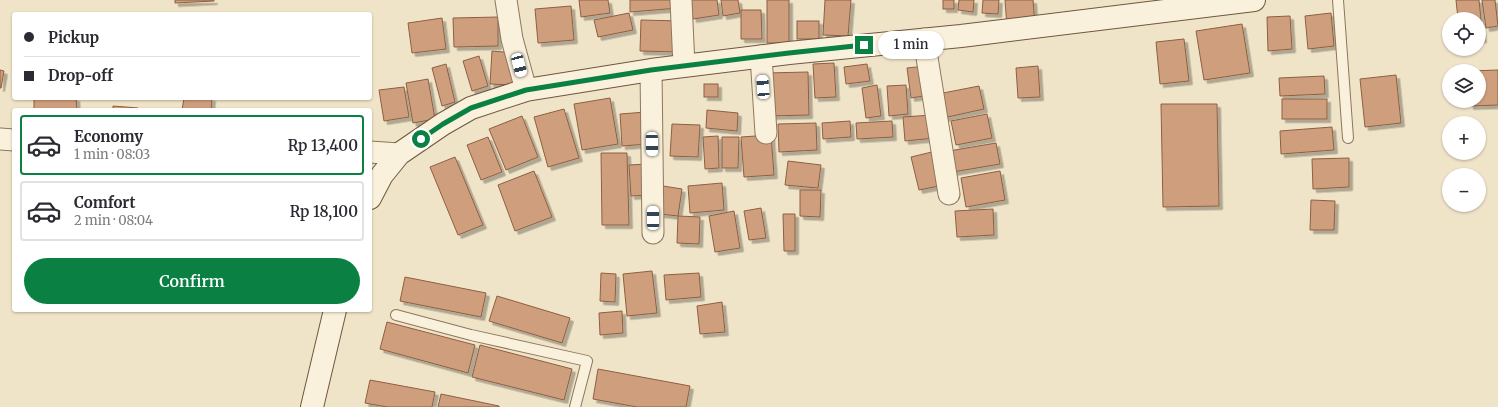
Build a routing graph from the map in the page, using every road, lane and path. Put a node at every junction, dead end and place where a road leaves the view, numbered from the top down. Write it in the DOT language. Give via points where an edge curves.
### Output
graph roads {
  1 [pos="506,0"];
  2 [pos="681,0"];
  3 [pos="1254,0"];
  4 [pos="1338,0"];
  5 [pos="924,39"];
  6 [pos="761,56"];
  7 [pos="684,66"];
  8 [pos="651,70"];
  9 [pos="526,90"];
  10 [pos="766,133"];
  11 [pos="1348,138"];
  12 [pos="0,139"];
  13 [pos="12,140"];
  14 [pos="372,152"];
  15 [pos="399,154"];
  16 [pos="372,194"];
  17 [pos="949,194"];
  18 [pos="653,233"];
  19 [pos="335,312"];
  20 [pos="396,315"];
  21 [pos="578,406"];
  22 [pos="312,407"];
  1 -- 9 [label="street" via="512,39"];
  2 -- 7 [label="street"];
  3 -- 5 [label="street"];
  4 -- 11 [label="lane"];
  5 -- 6 [label="street"];
  5 -- 17 [label="street"];
  6 -- 7 [label="street"];
  6 -- 10 [label="street"];
  7 -- 8 [label="street"];
  8 -- 9 [label="street"];
  8 -- 18 [label="street"];
  9 -- 15 [label="street" via="471,108"];
  12 -- 13 [label="street"];
  14 -- 15 [label="street"];
  15 -- 16 [label="street" via="382,175"];
  19 -- 22 [label="street"];
  20 -- 21 [label="lane" via="471,335 587,360"];
}
